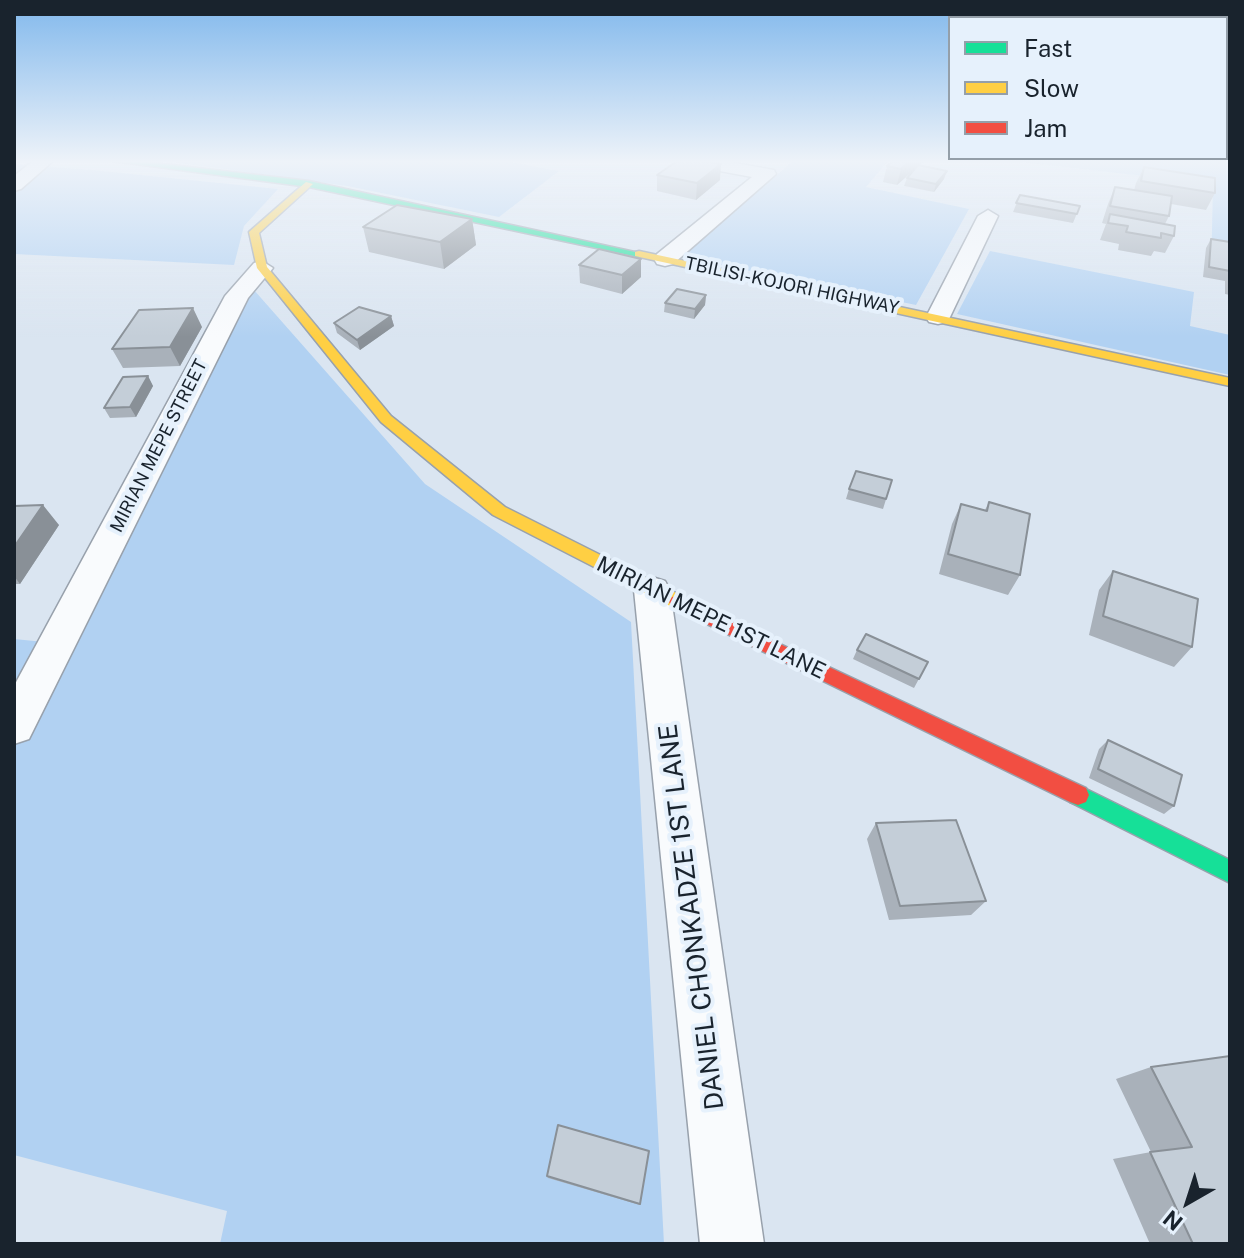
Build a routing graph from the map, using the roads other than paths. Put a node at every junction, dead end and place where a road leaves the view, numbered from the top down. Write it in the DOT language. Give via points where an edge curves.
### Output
graph roads {
  1 [pos="268,220"];
  2 [pos="478,220"];
  3 [pos="712,220"];
  4 [pos="986,220"];
  5 [pos="665,259"];
  6 [pos="262,268"];
  7 [pos="938,317"];
  8 [pos="1230,382"];
  9 [pos="652,590"];
  10 [pos="14,726"];
  11 [pos="1230,872"];
  12 [pos="732,1244"];
  1 -- 6 [label="main road" via="254,232"];
  2 -- 5 [label="main road, TBILISI-KOJORI HIGHWAY"];
  3 -- 5 [label="street"];
  4 -- 7 [label="street"];
  5 -- 7 [label="main road, TBILISI-KOJORI HIGHWAY"];
  6 -- 9 [label="main road, MIRIAN MEPE 1ST LANE" via="386,419 499,511"];
  6 -- 10 [label="street, MIRIAN MEPE STREET" via="237,296"];
  7 -- 8 [label="main road, TBILISI-KOJORI HIGHWAY"];
  9 -- 11 [label="main road, MIRIAN MEPE 1ST LANE"];
  9 -- 12 [label="street, DANIEL CHONKADZE 1ST LANE"];
}
